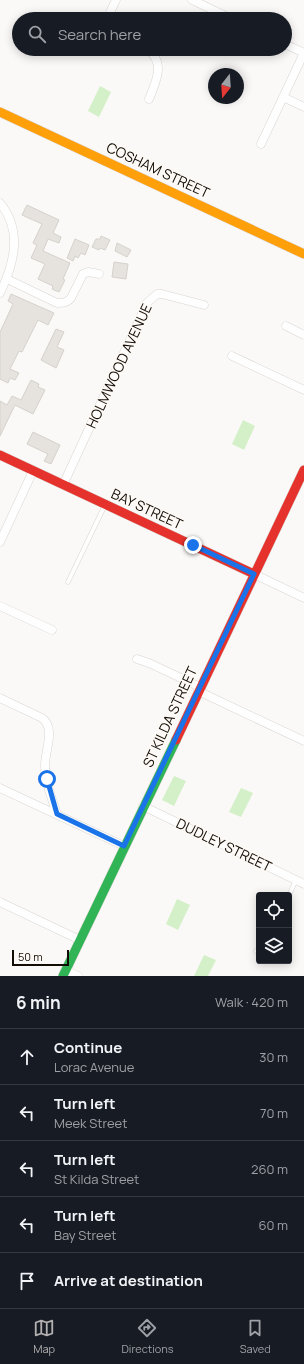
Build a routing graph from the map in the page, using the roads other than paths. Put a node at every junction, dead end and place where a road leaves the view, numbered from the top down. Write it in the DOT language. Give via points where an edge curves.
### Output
graph roads {
  1 [pos="116,0"];
  2 [pos="192,0"];
  3 [pos="110,12"];
  4 [pos="217,12"];
  5 [pos="292,47"];
  6 [pos="304,53"];
  7 [pos="154,56"];
  8 [pos="283,97"];
  9 [pos="149,99"];
  10 [pos="304,107"];
  11 [pos="0,112"];
  12 [pos="261,144"];
  13 [pos="0,203"];
  14 [pos="304,254"];
  15 [pos="99,274"];
  16 [pos="4,282"];
  17 [pos="0,294"];
  18 [pos="204,305"];
  19 [pos="286,326"];
  20 [pos="304,335"];
  21 [pos="232,356"];
  22 [pos="304,390"];
  23 [pos="0,455"];
  24 [pos="304,470"];
  25 [pos="33,471"];
  26 [pos="63,484"];
  27 [pos="105,504"];
  28 [pos="0,542"];
  29 [pos="254,574"];
  30 [pos="68,582"];
  31 [pos="304,598"];
  32 [pos="0,606"];
  33 [pos="52,630"];
  34 [pos="137,659"];
  35 [pos="199,689"];
  36 [pos="0,698"];
  37 [pos="304,742"];
  38 [pos="0,788"];
  39 [pos="143,806"];
  40 [pos="57,814"];
  41 [pos="124,846"];
  42 [pos="296,880"];
  43 [pos="304,884"];
  44 [pos="290,892"];
  45 [pos="0,902"];
  46 [pos="80,940"];
  47 [pos="64,973"];
  48 [pos="78,976"];
  1 -- 3 [label="street"];
  2 -- 4 [label="street"];
  5 -- 6 [label="street"];
  6 -- 8 [label="street"];
  7 -- 9 [label="street" via="158,67 157,82"];
  8 -- 10 [label="street"];
  8 -- 12 [label="street"];
  11 -- 14 [label="street, COSHAM STREET"];
  13 -- 16 [label="street" via="11,223 15,250"];
  15 -- 16 [label="street" via="83,274 71,298 62,303"];
  16 -- 17 [label="street"];
  18 -- 26 [label="street, HOLMWOOD AVENUE" via="162,294 157,294 147,303"];
  19 -- 20 [label="street"];
  21 -- 22 [label="street"];
  23 -- 25 [label="street, BAY STREET"];
  24 -- 29 [label="street, ST KILDA STREET"];
  25 -- 26 [label="street, BAY STREET"];
  25 -- 28 [label="street"];
  26 -- 27 [label="street, BAY STREET"];
  27 -- 29 [label="street, BAY STREET"];
  27 -- 30 [label="lane"];
  29 -- 31 [label="street, BAY STREET"];
  29 -- 35 [label="street, ST KILDA STREET"];
  32 -- 33 [label="street"];
  34 -- 35 [label="street"];
  35 -- 37 [label="street"];
  35 -- 39 [label="street, ST KILDA STREET"];
  36 -- 40 [label="street" via="46,721 49,733 45,765"];
  38 -- 40 [label="street"];
  39 -- 41 [label="street, ST KILDA STREET"];
  39 -- 42 [label="street, DUDLEY STREET"];
  40 -- 41 [label="street"];
  41 -- 46 [label="street, ST KILDA STREET"];
  42 -- 43 [label="street, DUDLEY STREET"];
  42 -- 44 [label="lane"];
  45 -- 46 [label="street"];
  46 -- 47 [label="street, ST KILDA STREET"];
  47 -- 48 [label="street"];
}
